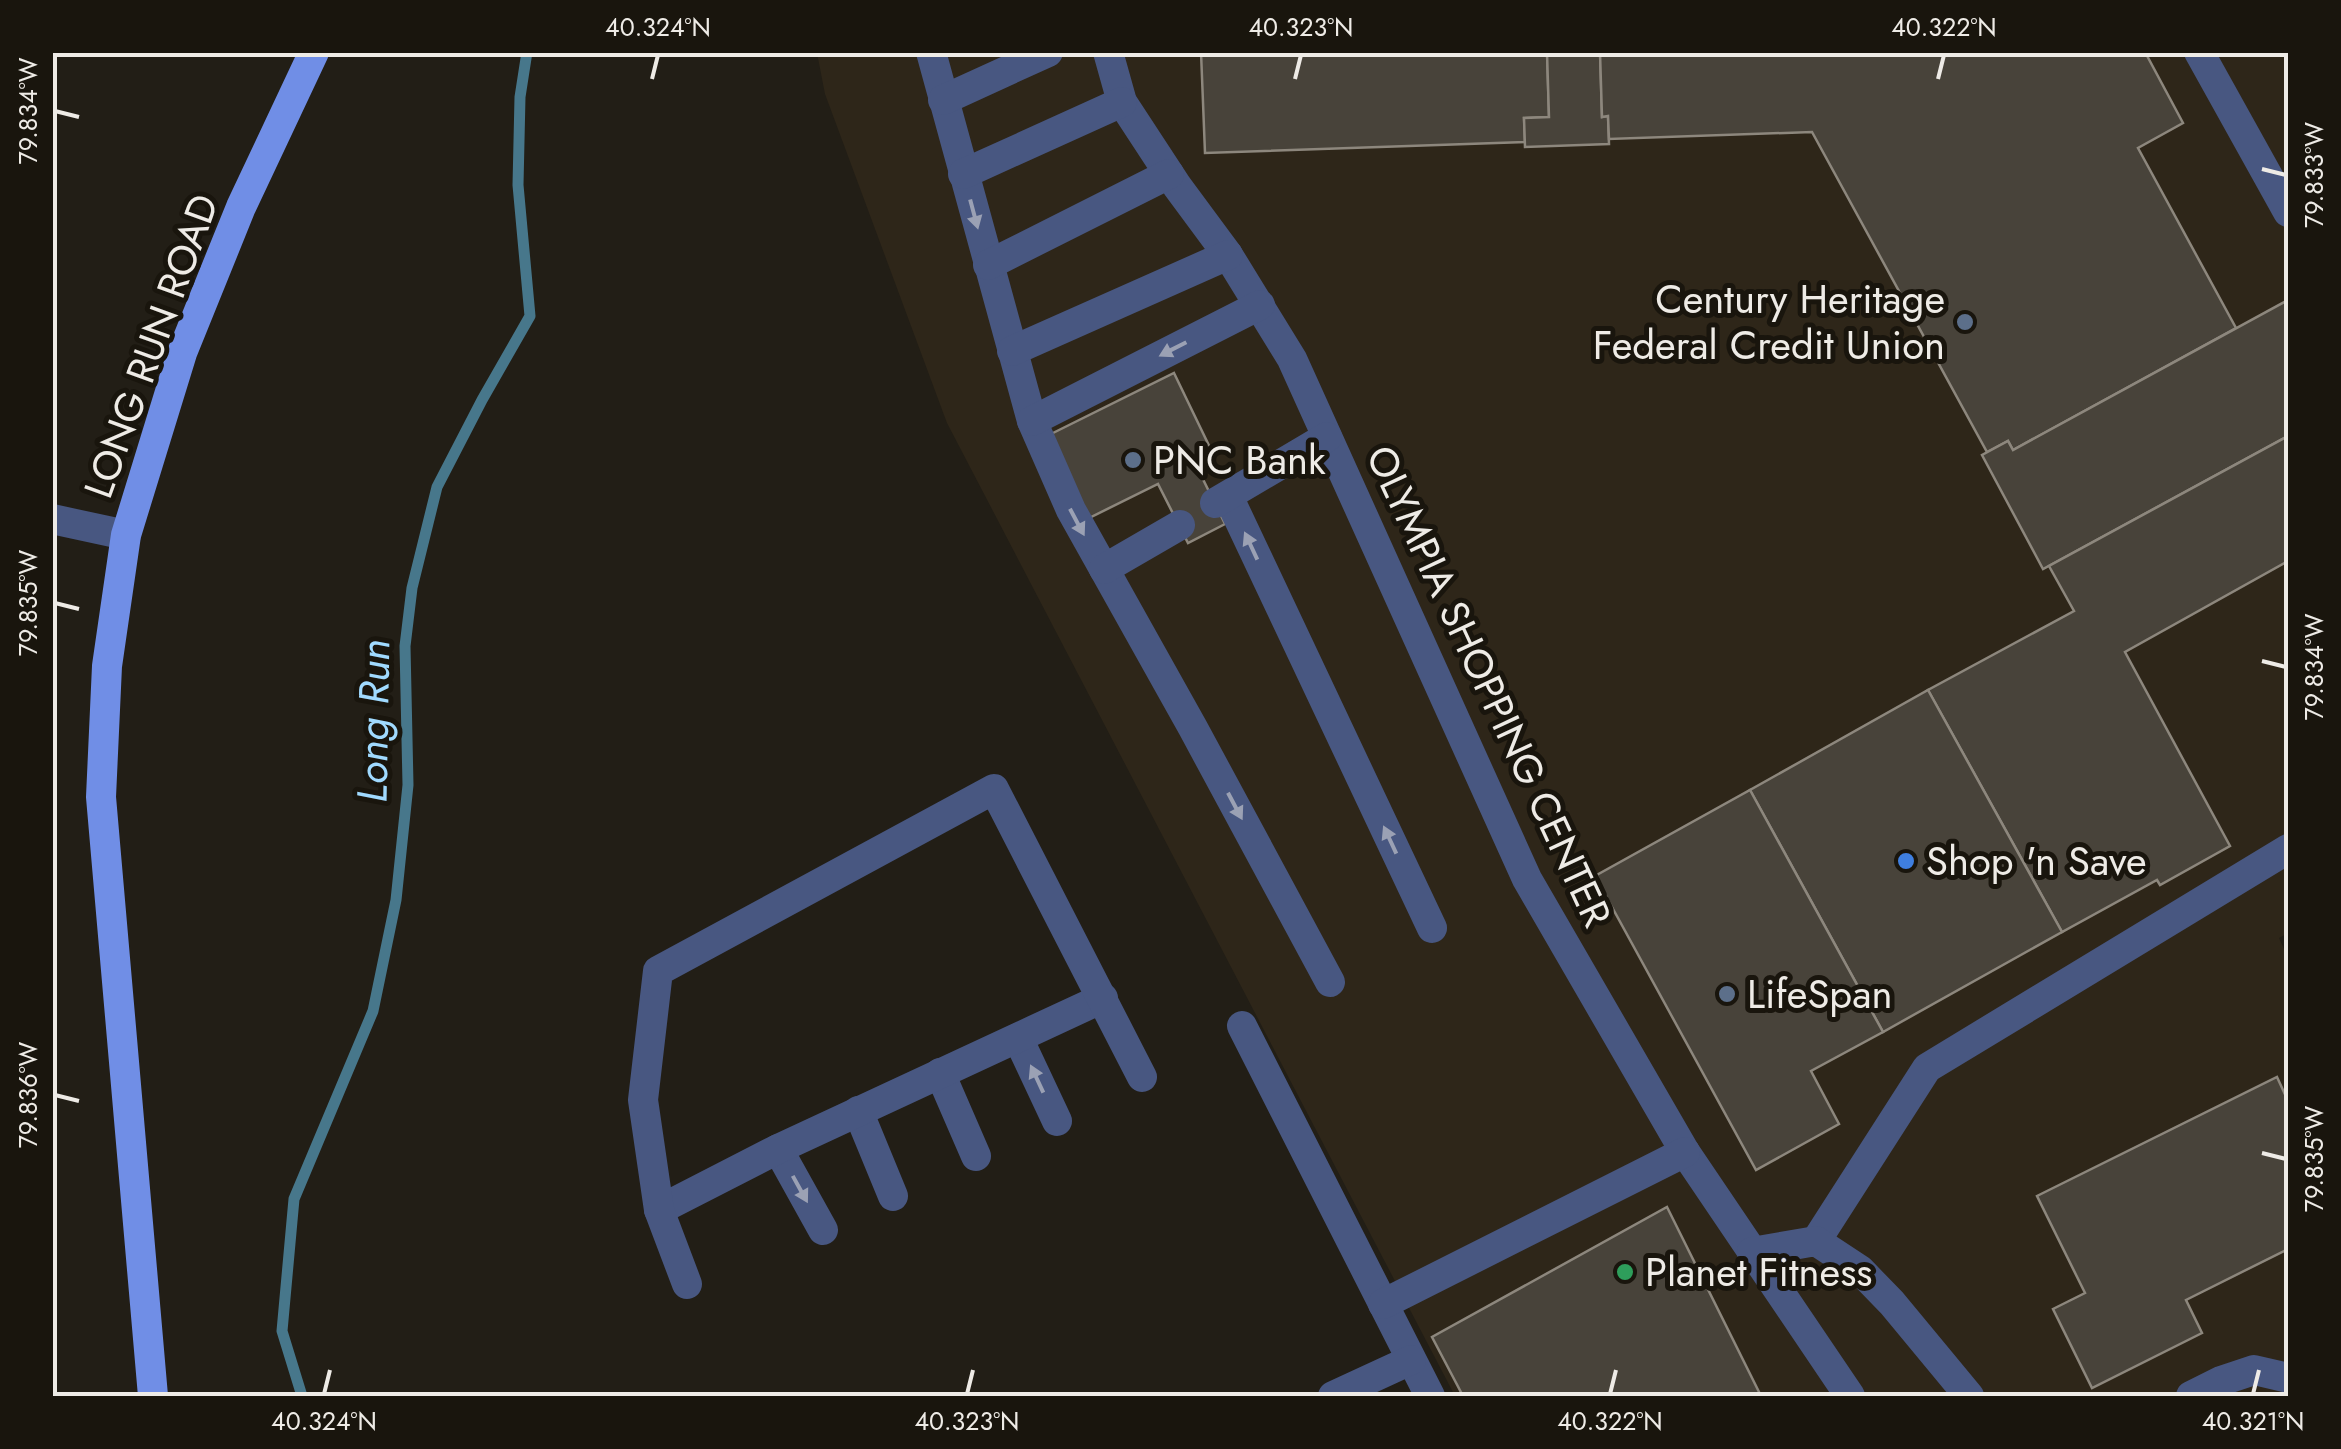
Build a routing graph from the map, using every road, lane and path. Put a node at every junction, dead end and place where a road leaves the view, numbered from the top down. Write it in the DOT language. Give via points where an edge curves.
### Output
graph roads {
  1 [pos="314,52"];
  2 [pos="932,52"];
  3 [pos="1048,52"];
  4 [pos="1108,52"];
  5 [pos="2199,52"];
  6 [pos="943,100"];
  7 [pos="1122,102"];
  8 [pos="963,174"];
  9 [pos="1169,174"];
  10 [pos="2288,212"];
  11 [pos="1228,255"];
  12 [pos="988,265"];
  13 [pos="1260,305"];
  14 [pos="1012,351"];
  15 [pos="1032,420"];
  16 [pos="1327,437"];
  17 [pos="52,519"];
  18 [pos="1180,525"];
  19 [pos="126,535"];
  20 [pos="1104,569"];
  21 [pos="2288,848"];
  22 [pos="1432,928"];
  23 [pos="1330,982"];
  24 [pos="1103,998"];
  25 [pos="1242,1026"];
  26 [pos="1018,1038"];
  27 [pos="940,1073"];
  28 [pos="1142,1076"];
  29 [pos="858,1111"];
  30 [pos="1057,1120"];
  31 [pos="778,1148"];
  32 [pos="1685,1152"];
  33 [pos="976,1156"];
  34 [pos="894,1196"];
  35 [pos="659,1210"];
  36 [pos="822,1230"];
  37 [pos="1816,1241"];
  38 [pos="1752,1252"];
  39 [pos="687,1284"];
  40 [pos="1383,1304"];
  41 [pos="1411,1360"];
  42 [pos="2288,1378"];
  43 [pos="153,1396"];
  44 [pos="1333,1396"];
  45 [pos="1430,1396"];
  46 [pos="1850,1396"];
  47 [pos="1969,1396"];
  48 [pos="2191,1396"];
  1 -- 19 [label="main road, LONG RUN ROAD" via="241,206 182,353"];
  2 -- 6 [label="street"];
  3 -- 6 [label="street"];
  4 -- 7 [label="street, OLYMPIA SHOPPING CENTER"];
  5 -- 10 [label="street"];
  6 -- 8 [label="street"];
  7 -- 8 [label="street"];
  7 -- 9 [label="street, OLYMPIA SHOPPING CENTER"];
  8 -- 12 [label="street, one-way"];
  9 -- 11 [label="street, OLYMPIA SHOPPING CENTER"];
  9 -- 12 [label="street"];
  11 -- 13 [label="street, OLYMPIA SHOPPING CENTER"];
  11 -- 14 [label="street"];
  12 -- 14 [label="street"];
  13 -- 15 [label="street, one-way"];
  13 -- 16 [label="street, OLYMPIA SHOPPING CENTER"];
  14 -- 15 [label="street"];
  15 -- 20 [label="street, one-way"];
  22 -- 16 [label="street, one-way" via="1221,500"];
  16 -- 32 [label="street, OLYMPIA SHOPPING CENTER" via="1528,879"];
  17 -- 19 [label="street"];
  18 -- 20 [label="street"];
  19 -- 43 [label="main road, LONG RUN ROAD" via="107,666 101,797"];
  20 -- 23 [label="street, one-way"];
  21 -- 37 [label="street" via="1927,1068"];
  24 -- 26 [label="street"];
  24 -- 28 [label="street"];
  24 -- 35 [label="street" via="994,788 658,971 644,1100"];
  25 -- 40 [label="street"];
  26 -- 27 [label="street"];
  30 -- 26 [label="street, one-way"];
  27 -- 29 [label="street"];
  27 -- 33 [label="street"];
  29 -- 31 [label="street"];
  29 -- 34 [label="street"];
  31 -- 35 [label="street"];
  31 -- 36 [label="street, one-way"];
  32 -- 38 [label="street, OLYMPIA SHOPPING CENTER"];
  32 -- 40 [label="street"];
  35 -- 39 [label="street"];
  37 -- 38 [label="street"];
  37 -- 47 [label="street" via="1860,1270"];
  38 -- 46 [label="street, OLYMPIA SHOPPING CENTER"];
  40 -- 41 [label="street"];
  41 -- 44 [label="street"];
  41 -- 45 [label="street"];
  42 -- 48 [label="street" via="2254,1370"];
}
